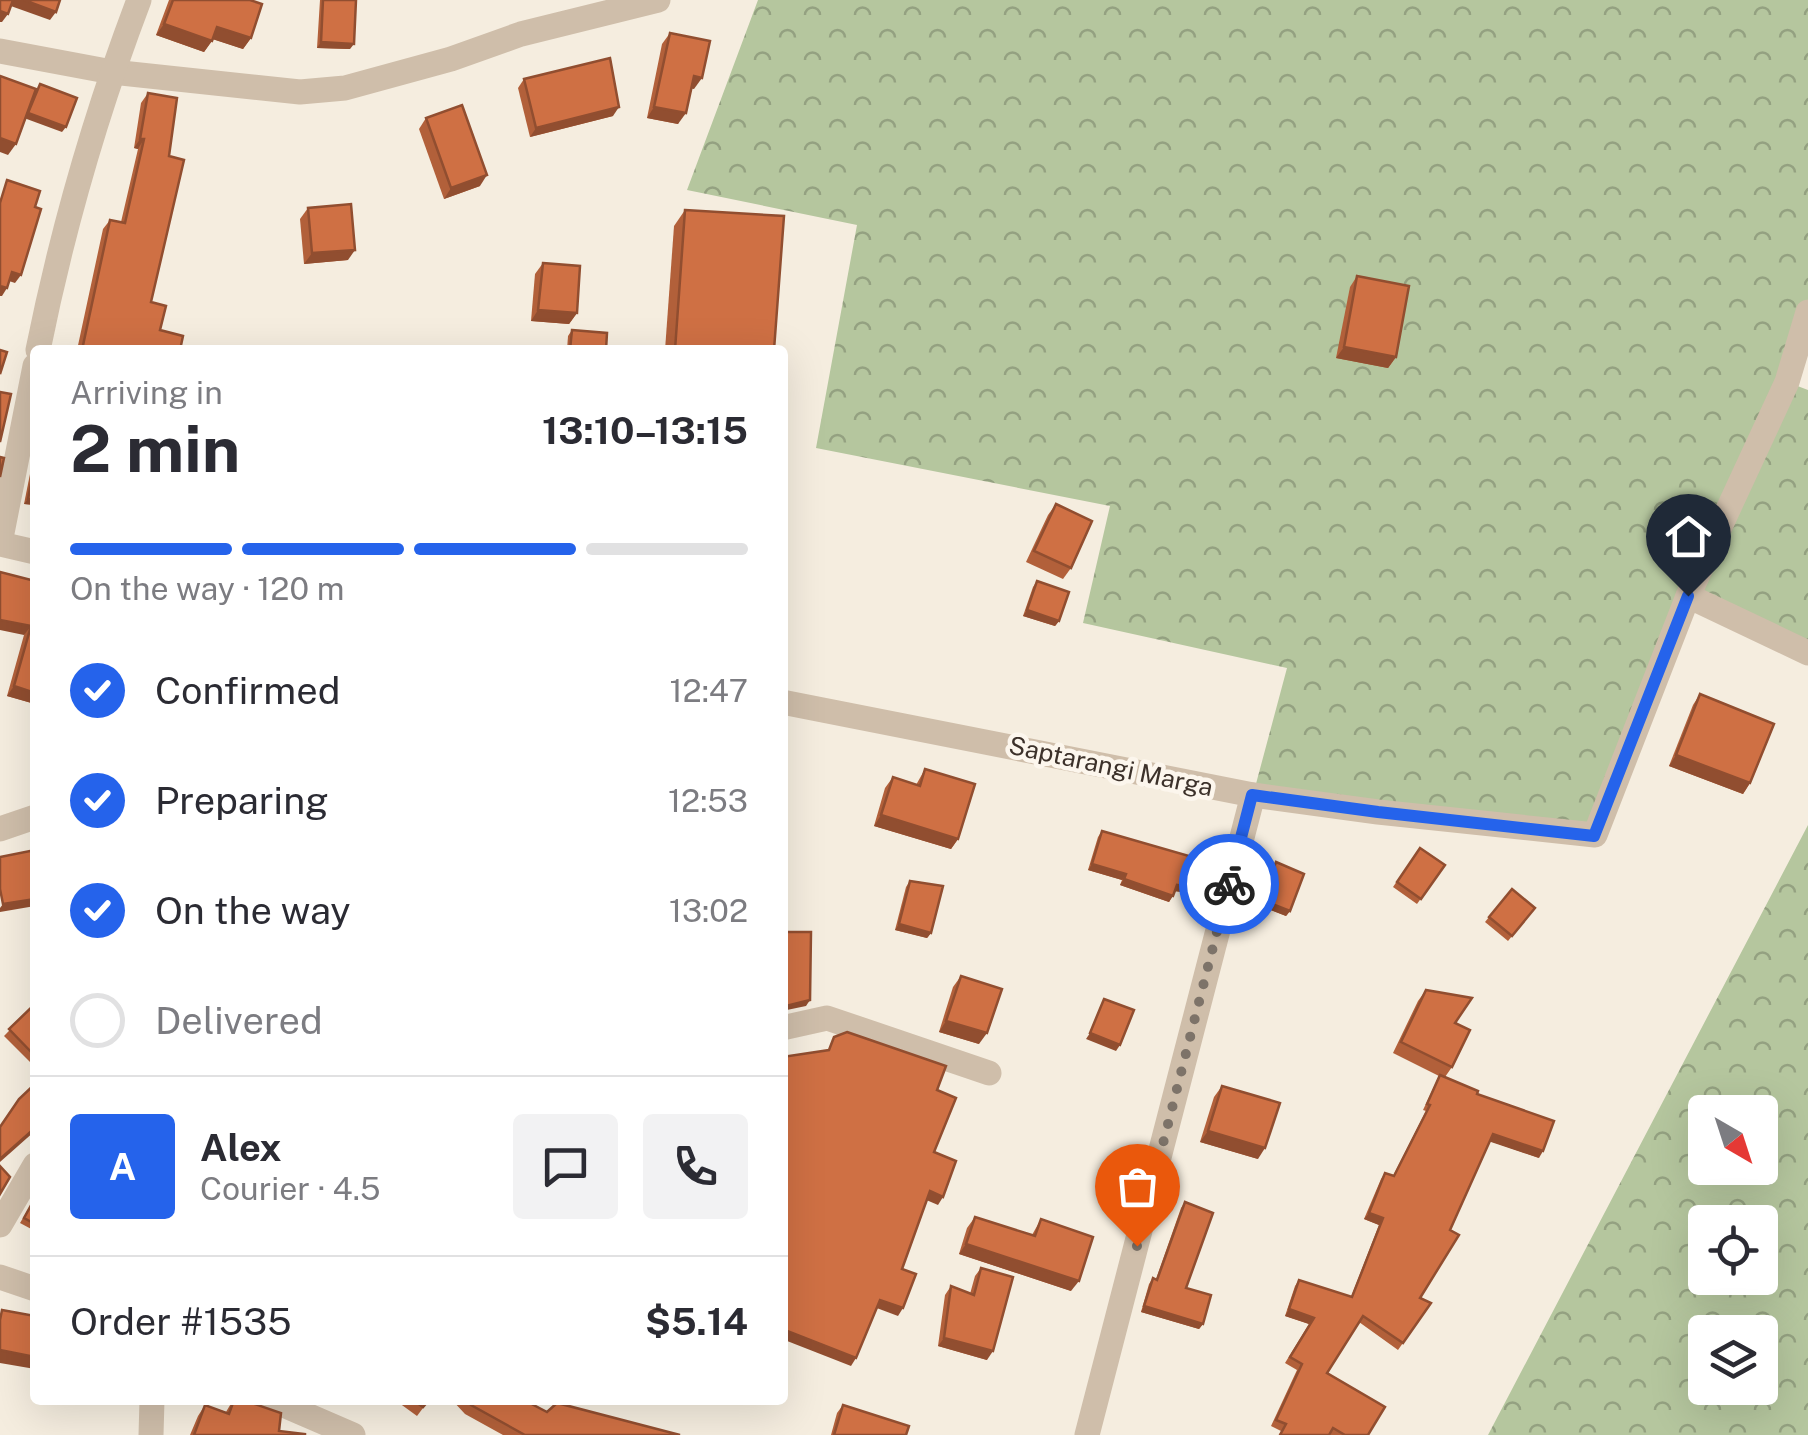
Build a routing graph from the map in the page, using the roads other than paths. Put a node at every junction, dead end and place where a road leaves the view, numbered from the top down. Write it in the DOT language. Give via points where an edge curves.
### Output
graph roads {
  1 [pos="139,0"];
  2 [pos="658,0"];
  3 [pos="0,51"];
  4 [pos="112,72"];
  5 [pos="1808,312"];
  6 [pos="39,345"];
  7 [pos="30,391"];
  8 [pos="0,543"];
  9 [pos="30,551"];
  10 [pos="1688,596"];
  11 [pos="1808,653"];
  12 [pos="788,703"];
  13 [pos="1252,795"];
  14 [pos="30,819"];
  15 [pos="0,829"];
  16 [pos="788,1027"];
  17 [pos="989,1072"];
  18 [pos="30,1174"];
  19 [pos="0,1226"];
  20 [pos="0,1277"];
  21 [pos="30,1287"];
  22 [pos="152,1405"];
  23 [pos="284,1405"];
  24 [pos="151,1435"];
  25 [pos="353,1435"];
  26 [pos="1086,1435"];
  1 -- 4 [label="street"];
  2 -- 4 [label="street" via="345,88 300,92"];
  3 -- 4 [label="street"];
  4 -- 6 [label="street"];
  5 -- 10 [label="street, Saptarangi Marga" via="1787,382"];
  7 -- 8 [label="street"];
  8 -- 9 [label="street"];
  10 -- 11 [label="street"];
  10 -- 13 [label="street, Saptarangi Marga" via="1594,836"];
  12 -- 13 [label="street, Saptarangi Marga"];
  13 -- 26 [label="street"];
  14 -- 15 [label="street"];
  16 -- 17 [label="street" via="827,1018"];
  18 -- 19 [label="street"];
  20 -- 21 [label="street"];
  22 -- 24 [label="street"];
  23 -- 25 [label="street"];
}
